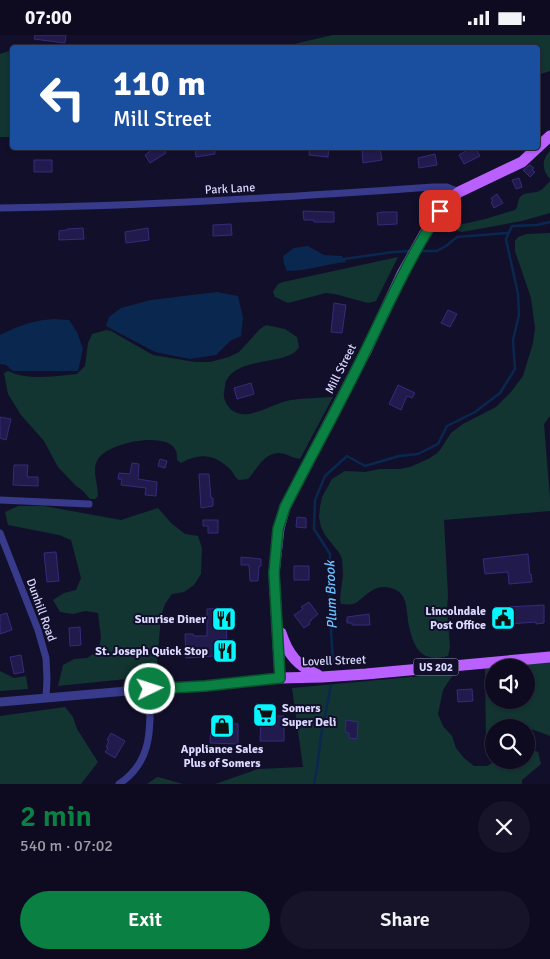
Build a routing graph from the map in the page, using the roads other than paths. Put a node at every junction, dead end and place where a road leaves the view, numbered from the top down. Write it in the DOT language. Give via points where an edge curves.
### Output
graph roads {
  1 [pos="550,136"];
  2 [pos="540,145"];
  3 [pos="535,150"];
  4 [pos="459,192"];
  5 [pos="0,208"];
  6 [pos="0,500"];
  7 [pos="89,504"];
  8 [pos="0,533"];
  9 [pos="275,612"];
  10 [pos="550,657"];
  11 [pos="322,677"];
  12 [pos="280,678"];
  13 [pos="150,689"];
  14 [pos="46,698"];
  15 [pos="0,702"];
  16 [pos="119,784"];
  1 -- 2 [label="main road, Mill Street"];
  3 -- 4 [label="main road, Mill Street" via="522,162"];
  4 -- 5 [label="street, Park Lane" via="447,187 433,187 187,203"];
  4 -- 9 [label="main road, Mill Street" via="440,211 402,274 285,507 278,529"];
  6 -- 7 [label="street"];
  8 -- 14 [label="street, Dunhill Road" via="46,658"];
  9 -- 11 [label="main road" via="284,643 292,656 304,669"];
  9 -- 12 [label="main road, Mill Street"];
  10 -- 11 [label="main road, Lovell Street / US 202"];
  11 -- 12 [label="main road, Lovell Street / US 202"];
  12 -- 13 [label="street, Lovell Street"];
  13 -- 14 [label="street, Lovell Street"];
  13 -- 16 [label="street" via="147,749 142,761"];
  14 -- 15 [label="street, Lovell Street"];
}
